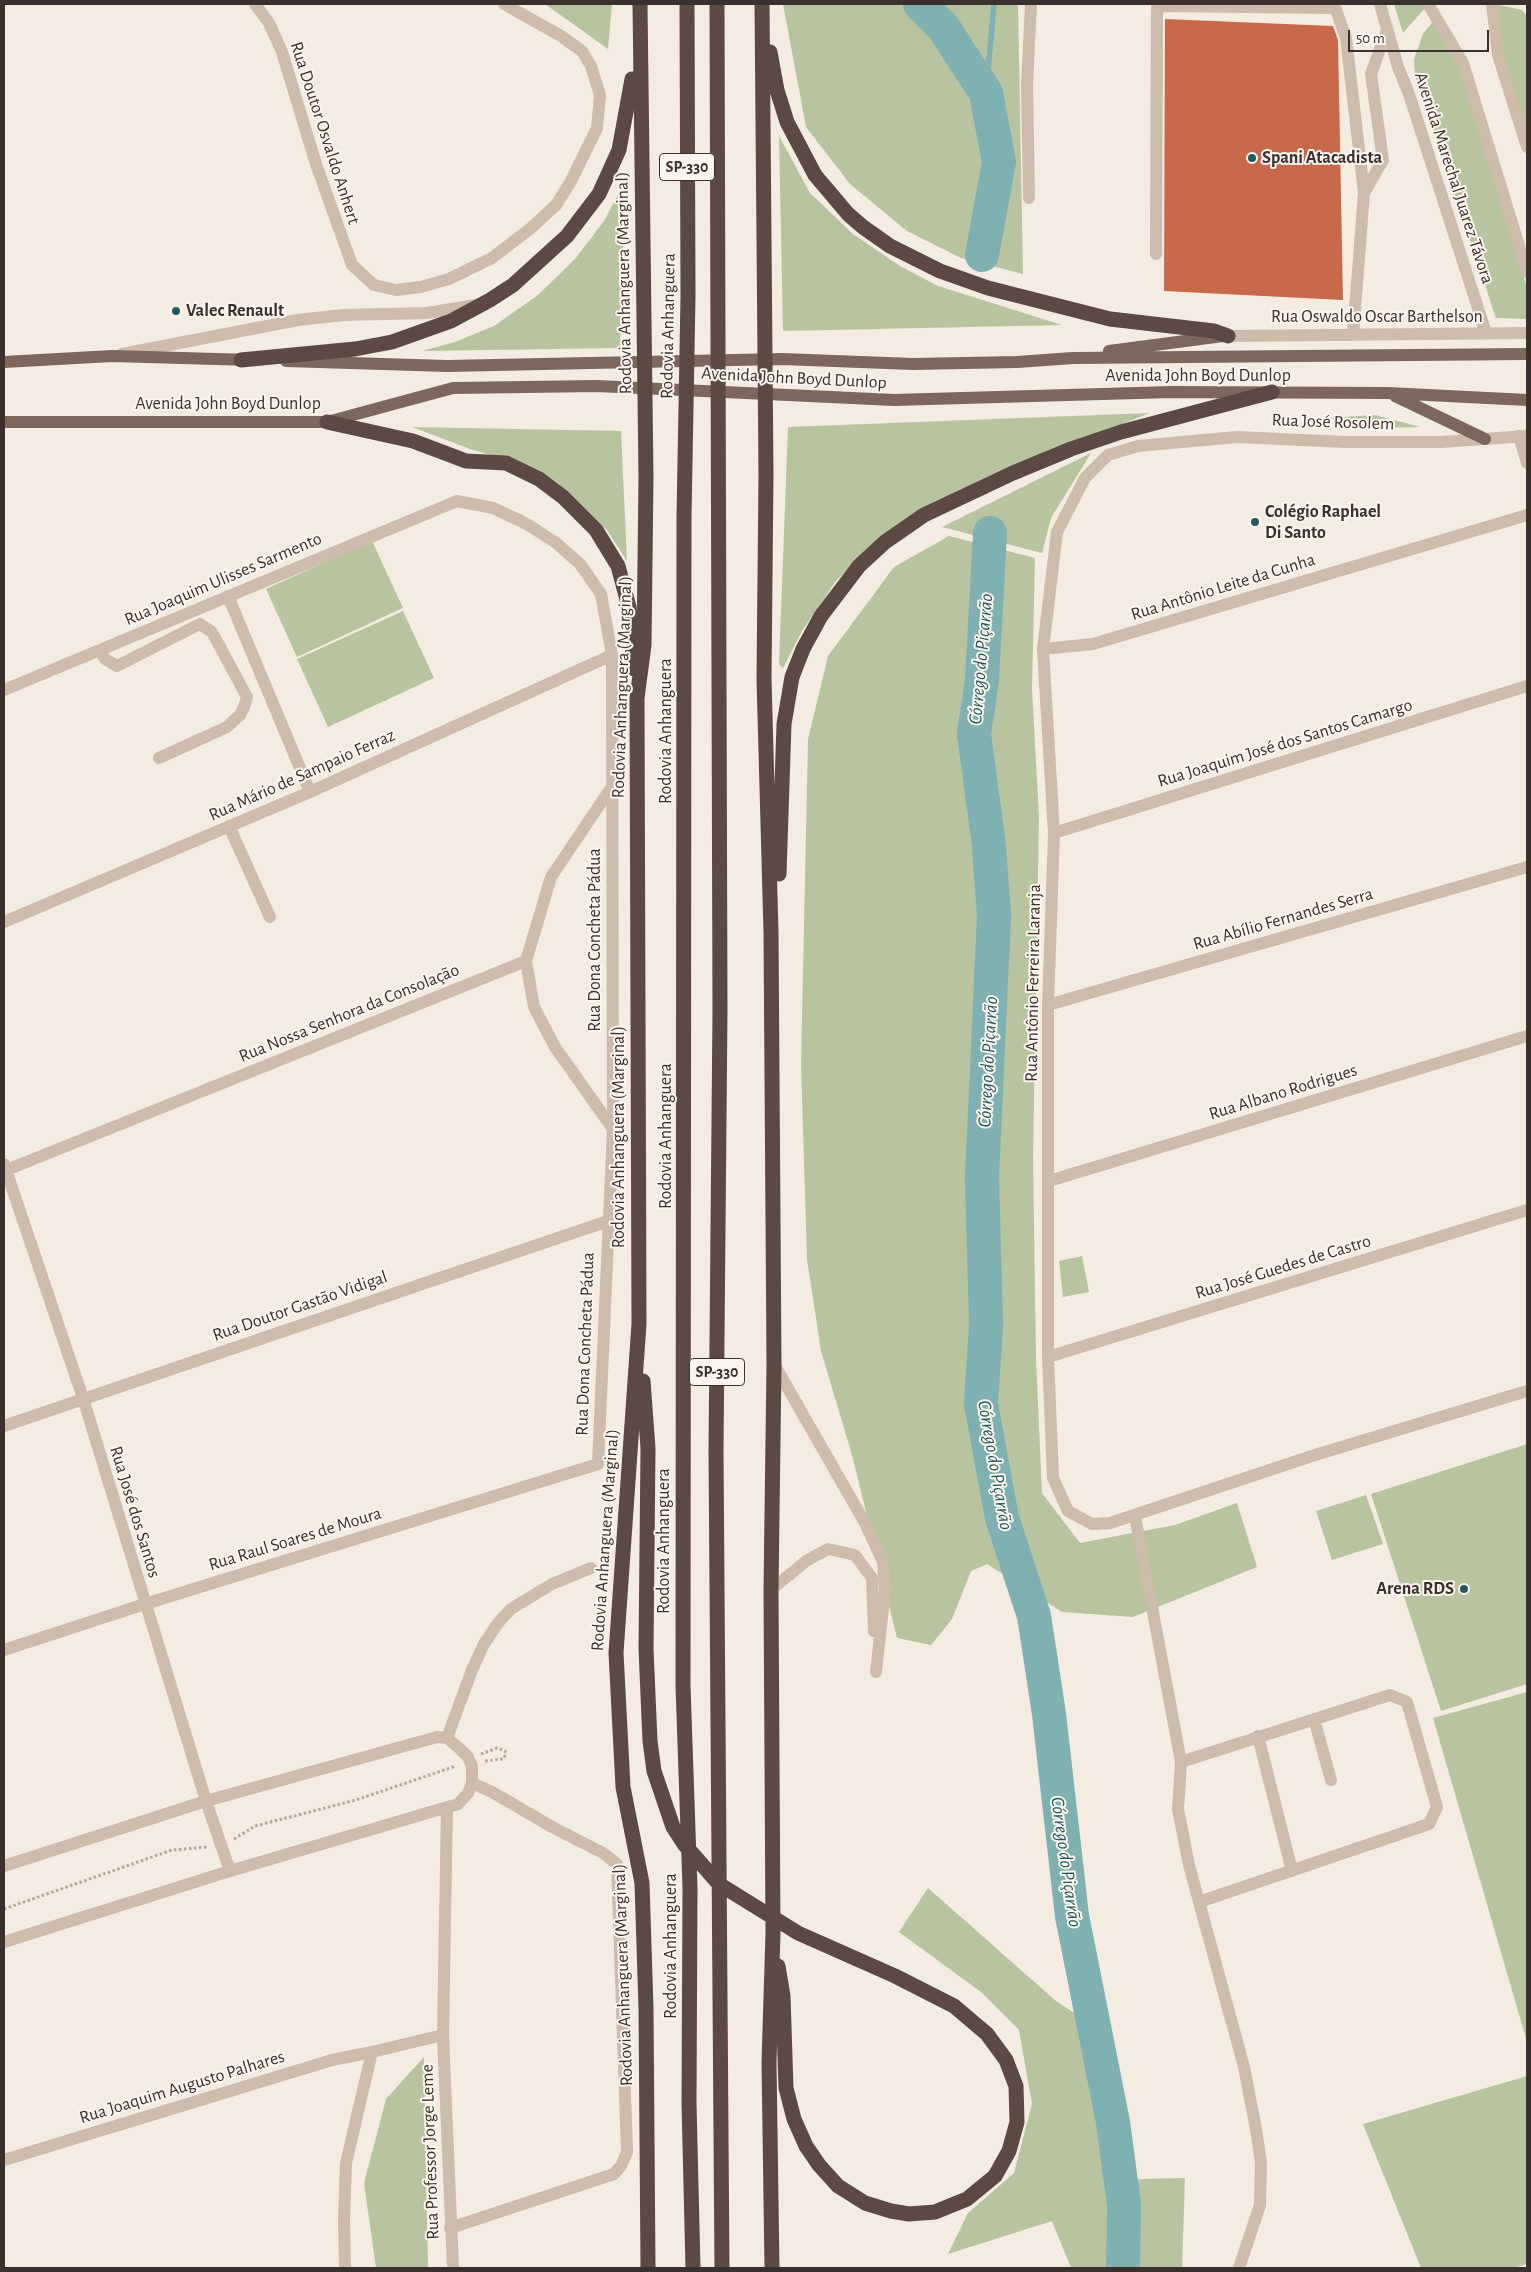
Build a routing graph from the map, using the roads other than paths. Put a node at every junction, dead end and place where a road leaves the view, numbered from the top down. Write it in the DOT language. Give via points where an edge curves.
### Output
graph roads {
  1 [pos="255,4"];
  2 [pos="504,4"];
  3 [pos="640,4"];
  4 [pos="687,4"];
  5 [pos="717,4"];
  6 [pos="762,4"];
  7 [pos="1032,4"];
  8 [pos="1380,4"];
  9 [pos="1428,4"];
  10 [pos="1492,4"];
  11 [pos="1157,5"];
  12 [pos="1334,6"];
  13 [pos="1387,30"];
  14 [pos="639,40"];
  15 [pos="1527,147"];
  16 [pos="1364,193"];
  17 [pos="1029,198"];
  18 [pos="1156,254"];
  19 [pos="1527,272"];
  20 [pos="490,300"];
  21 [pos="1486,333"];
  22 [pos="1527,333"];
  23 [pos="1353,335"];
  24 [pos="1228,336"];
  25 [pos="1527,354"];
  26 [pos="4,356"];
  27 [pos="112,356"];
  28 [pos="1073,358"];
  29 [pos="241,360"];
  30 [pos="27,361"];
  31 [pos="4,362"];
  32 [pos="1272,392"];
  33 [pos="1388,393"];
  34 [pos="1527,400"];
  35 [pos="4,422"];
  36 [pos="327,422"];
  37 [pos="1523,436"];
  38 [pos="1485,439"];
  39 [pos="1138,446"];
  40 [pos="1527,463"];
  41 [pos="457,501"];
  42 [pos="1527,515"];
  43 [pos="228,596"];
  44 [pos="1043,649"];
  45 [pos="100,650"];
  46 [pos="612,655"];
  47 [pos="1527,686"];
  48 [pos="4,690"];
  49 [pos="637,698"];
  50 [pos="159,758"];
  51 [pos="611,788"];
  52 [pos="310,792"];
  53 [pos="229,826"];
  54 [pos="1054,833"];
  55 [pos="1527,867"];
  56 [pos="270,917"];
  57 [pos="4,922"];
  58 [pos="772,932"];
  59 [pos="526,961"];
  60 [pos="1048,1005"];
  61 [pos="1527,1036"];
  62 [pos="613,1129"];
  63 [pos="4,1168"];
  64 [pos="1049,1181"];
  65 [pos="1527,1210"];
  66 [pos="608,1221"];
  67 [pos="639,1324"];
  68 [pos="1048,1357"];
  69 [pos="774,1364"];
  70 [pos="1527,1391"];
  71 [pos="83,1398"];
  72 [pos="4,1426"];
  73 [pos="598,1464"];
  74 [pos="1135,1516"];
  75 [pos="590,1568"];
  76 [pos="771,1590"];
  77 [pos="145,1604"];
  78 [pos="4,1650"];
  79 [pos="1314,1719"];
  80 [pos="1258,1736"];
  81 [pos="447,1738"];
  82 [pos="1181,1762"];
  83 [pos="1331,1780"];
  84 [pos="472,1783"];
  85 [pos="206,1801"];
  86 [pos="447,1807"];
  87 [pos="4,1866"];
  88 [pos="230,1871"];
  89 [pos="1292,1871"];
  90 [pos="1200,1902"];
  91 [pos="773,1933"];
  92 [pos="4,1942"];
  93 [pos="443,2035"];
  94 [pos="372,2052"];
  95 [pos="4,2160"];
  96 [pos="450,2228"];
  97 [pos="345,2268"];
  98 [pos="453,2268"];
  99 [pos="648,2268"];
  100 [pos="693,2268"];
  101 [pos="722,2268"];
  102 [pos="772,2268"];
  103 [pos="1239,2268"];
  1 -- 2 [label="street, Rua Doutor Osvaldo Anhert" via="269,23 282,52 352,265 374,286 396,290 449,279 492,258 531,228 556,205 597,128 600,95 591,66 582,51"];
  3 -- 14 [label="highway, Rodovia Anhanguera (Marginal)"];
  4 -- 100 [label="highway, Rodovia Anhanguera / SP-330" via="683,1666 690,1888"];
  5 -- 101 [label="highway, SP-330" via="720,1009 716,1460"];
  6 -- 24 [label="highway" via="777,90 795,140 825,189 848,214 877,237 940,271 988,288 1110,319 1214,331"];
  6 -- 58 [label="highway" via="766,474 764,679"];
  7 -- 17 [label="street" via="1027,85"];
  8 -- 13 [label="street, Avenida Marechal Juarez Távora"];
  9 -- 19 [label="street" via="1463,63"];
  10 -- 15 [label="street" via="1498,54"];
  11 -- 12 [label="street"];
  11 -- 18 [label="street"];
  12 -- 16 [label="street" via="1346,38"];
  13 -- 16 [label="street" via="1371,74 1383,160"];
  13 -- 21 [label="street, Avenida Marechal Juarez Távora"];
  14 -- 20 [label="highway" via="624,131 613,166 599,194 567,236 513,285"];
  14 -- 49 [label="highway, Rodovia Anhanguera (Marginal)" via="646,477 644,645"];
  16 -- 23 [label="street"];
  20 -- 27 [label="street" via="427,313 343,315 298,320"];
  20 -- 29 [label="highway" via="451,321 376,346"];
  21 -- 22 [label="street, Rua Oswaldo Oscar Barthelson"];
  21 -- 23 [label="street, Rua Oswaldo Oscar Barthelson"];
  23 -- 24 [label="street, Rua Oswaldo Oscar Barthelson"];
  24 -- 28 [label="main road" via="1146,345"];
  25 -- 28 [label="main road, Avenida John Boyd Dunlop"];
  26 -- 30 [label="main road"];
  27 -- 29 [label="main road, Avenida John Boyd Dunlop"];
  27 -- 30 [label="main road, Avenida John Boyd Dunlop"];
  28 -- 29 [label="main road, Avenida John Boyd Dunlop" via="913,364 782,359 448,366"];
  30 -- 31 [label="main road, Avenida John Boyd Dunlop"];
  32 -- 33 [label="main road, Avenida John Boyd Dunlop"];
  32 -- 36 [label="main road, Avenida John Boyd Dunlop" via="894,400 597,386 453,388"];
  32 -- 58 [label="highway" via="1121,432 1014,473 924,515 885,542 859,566 821,616 792,677 784,724 779,892"];
  33 -- 34 [label="main road, Avenida John Boyd Dunlop"];
  33 -- 38 [label="main road"];
  35 -- 36 [label="main road, Avenida John Boyd Dunlop"];
  36 -- 49 [label="highway" via="413,441 466,461 506,463 539,479 574,506 604,541 622,577 629,607"];
  37 -- 38 [label="street, Rua José Rosolem"];
  37 -- 40 [label="street"];
  38 -- 39 [label="street, Rua José Rosolem" via="1346,442 1237,436"];
  39 -- 44 [label="street, Rua Antônio Ferreira Laranja" via="1108,456 1085,478 1057,532"];
  41 -- 43 [label="street, Rua Joaquim Ulisses Sarmento"];
  41 -- 46 [label="street, Rua Dona Concheta Pádua" via="493,508 525,523 555,542 580,564 601,594"];
  42 -- 44 [label="street, Rua Antônio Leite da Cunha" via="1093,644"];
  43 -- 45 [label="street, Rua Joaquim Ulisses Sarmento"];
  43 -- 52 [label="street"];
  44 -- 54 [label="street, Rua Antônio Ferreira Laranja"];
  45 -- 48 [label="street, Rua Joaquim Ulisses Sarmento"];
  45 -- 50 [label="street" via="105,659 117,666 200,624 212,632 247,697 244,707 227,727"];
  46 -- 51 [label="street, Rua Dona Concheta Pádua"];
  46 -- 52 [label="street, Rua Mário de Sampaio Ferraz"];
  47 -- 54 [label="street, Rua Joaquim José dos Santos Camargo"];
  49 -- 67 [label="highway, Rodovia Anhanguera (Marginal)"];
  51 -- 59 [label="street" via="551,877"];
  51 -- 62 [label="street, Rua Dona Concheta Pádua"];
  52 -- 53 [label="street, Rua Mário de Sampaio Ferraz"];
  53 -- 56 [label="street"];
  53 -- 57 [label="street, Rua Mário de Sampaio Ferraz"];
  54 -- 60 [label="street, Rua Antônio Ferreira Laranja"];
  55 -- 60 [label="street, Rua Abílio Fernandes Serra"];
  58 -- 69 [label="highway"];
  59 -- 62 [label="street" via="534,1007 555,1047"];
  59 -- 63 [label="street, Rua Nossa Senhora da Consolação"];
  60 -- 64 [label="street, Rua Antônio Ferreira Laranja"];
  61 -- 64 [label="street, Rua Albano Rodrigues"];
  62 -- 66 [label="street, Rua Dona Concheta Pádua"];
  63 -- 71 [label="street, Rua José dos Santos"];
  64 -- 68 [label="street, Rua Antônio Ferreira Laranja"];
  65 -- 68 [label="street, Rua José Guedes de Castro"];
  66 -- 71 [label="street, Rua Doutor Gastão Vidigal"];
  66 -- 73 [label="street, Rua Dona Concheta Pádua"];
  67 -- 91 [label="highway" via="648,1448 646,1582 650,1741 654,1770 672,1827 719,1884 798,1933 954,2006 987,2034 1006,2060 1016,2086 1017,2122 1009,2151 995,2176 967,2198 935,2212 900,2212 865,2203 838,2186 806,2146 794,2119 786,2088 783,1996"];
  67 -- 99 [label="highway, Rodovia Anhanguera (Marginal)" via="616,1653 623,1788 642,1883"];
  68 -- 74 [label="street, Rua Antônio Ferreira Laranja" via="1053,1478 1068,1510 1092,1524"];
  69 -- 76 [label="highway"];
  69 -- 76 [label="street" via="865,1523 883,1562 884,1590 876,1672 872,1578 855,1555 828,1549 806,1561"];
  70 -- 74 [label="street" via="1315,1455"];
  71 -- 72 [label="street, Rua Doutor Gastão Vidigal"];
  71 -- 77 [label="street, Rua José dos Santos"];
  73 -- 77 [label="street, Rua Raul Soares de Moura"];
  74 -- 82 [label="street"];
  75 -- 81 [label="street" via="552,1584 511,1609 498,1623 472,1670"];
  76 -- 91 [label="highway"];
  77 -- 78 [label="street, Rua Raul Soares de Moura"];
  77 -- 85 [label="street, Rua José dos Santos"];
  79 -- 80 [label="street"];
  79 -- 83 [label="street"];
  79 -- 89 [label="street" via="1390,1694 1407,1702 1437,1808 1429,1824"];
  80 -- 82 [label="street"];
  80 -- 89 [label="street"];
  81 -- 84 [label="street" via="470,1761"];
  81 -- 85 [label="street" via="437,1737"];
  82 -- 90 [label="street" via="1178,1808"];
  84 -- 86 [label="street" via="458,1804"];
  84 -- 96 [label="street" via="617,1864 627,2152 614,2174"];
  85 -- 87 [label="street"];
  85 -- 88 [label="street, Rua José dos Santos"];
  86 -- 88 [label="street"];
  86 -- 93 [label="street, Rua Professor Jorge Leme"];
  88 -- 92 [label="street"];
  89 -- 90 [label="street"];
  90 -- 103 [label="street" via="1244,2067 1261,2162 1260,2205"];
  91 -- 102 [label="highway" via="768,2062"];
  93 -- 94 [label="street, Rua Professor Jorge Leme"];
  93 -- 96 [label="street, Rua Professor Jorge Leme"];
  94 -- 95 [label="street, Rua Joaquim Augusto Palhares" via="332,2060"];
  94 -- 97 [label="street" via="346,2163"];
  96 -- 98 [label="street, Rua Professor Jorge Leme"];
}
